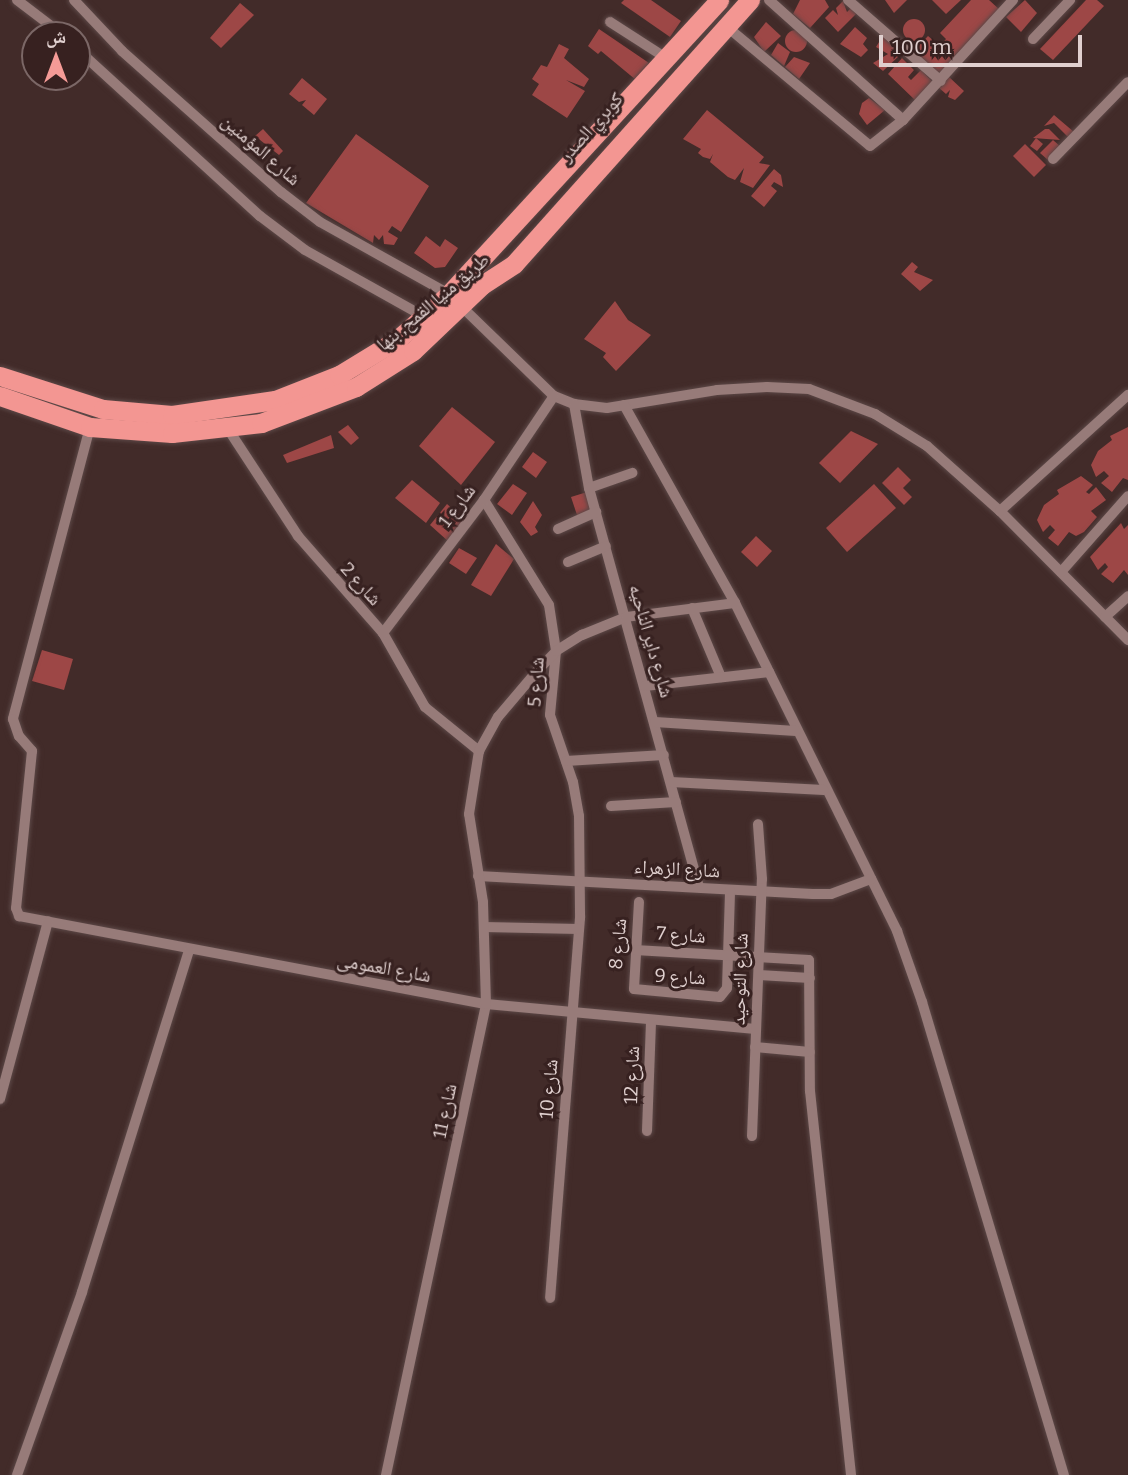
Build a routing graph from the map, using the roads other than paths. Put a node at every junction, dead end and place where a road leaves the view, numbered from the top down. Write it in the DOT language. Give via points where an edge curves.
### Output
graph roads {
  1 [pos="18,0"];
  2 [pos="74,0"];
  3 [pos="719,0"];
  4 [pos="727,0"];
  5 [pos="734,0"];
  6 [pos="750,0"];
  7 [pos="769,0"];
  8 [pos="848,0"];
  9 [pos="1013,0"];
  10 [pos="1070,0"];
  11 [pos="45,21"];
  12 [pos="610,22"];
  13 [pos="726,26"];
  14 [pos="1033,38"];
  15 [pos="666,58"];
  16 [pos="91,62"];
  17 [pos="941,81"];
  18 [pos="1128,82"];
  19 [pos="903,120"];
  20 [pos="1053,159"];
  21 [pos="554,182"];
  22 [pos="482,285"];
  23 [pos="456,300"];
  24 [pos="425,317"];
  25 [pos="0,376"];
  26 [pos="0,396"];
  27 [pos="554,396"];
  28 [pos="1128,396"];
  29 [pos="574,404"];
  30 [pos="624,405"];
  31 [pos="90,427"];
  32 [pos="228,429"];
  33 [pos="632,473"];
  34 [pos="589,488"];
  35 [pos="1128,496"];
  36 [pos="484,500"];
  37 [pos="1000,511"];
  38 [pos="596,512"];
  39 [pos="558,529"];
  40 [pos="606,546"];
  41 [pos="568,562"];
  42 [pos="1060,572"];
  43 [pos="1128,596"];
  44 [pos="735,603"];
  45 [pos="692,608"];
  46 [pos="626,617"];
  47 [pos="1105,617"];
  48 [pos="383,634"];
  49 [pos="1128,640"];
  50 [pos="556,651"];
  51 [pos="769,672"];
  52 [pos="721,677"];
  53 [pos="645,686"];
  54 [pos="655,722"];
  55 [pos="796,731"];
  56 [pos="479,751"];
  57 [pos="664,755"];
  58 [pos="566,761"];
  59 [pos="671,782"];
  60 [pos="824,790"];
  61 [pos="676,802"];
  62 [pos="611,806"];
  63 [pos="758,824"];
  64 [pos="478,876"];
  65 [pos="871,878"];
  66 [pos="580,882"];
  67 [pos="699,887"];
  68 [pos="730,890"];
  69 [pos="761,891"];
  70 [pos="639,902"];
  71 [pos="48,921"];
  72 [pos="484,927"];
  73 [pos="579,929"];
  74 [pos="189,950"];
  75 [pos="635,950"];
  76 [pos="729,956"];
  77 [pos="758,957"];
  78 [pos="758,975"];
  79 [pos="810,978"];
  80 [pos="634,989"];
  81 [pos="486,1004"];
  82 [pos="573,1013"];
  83 [pos="650,1020"];
  84 [pos="756,1029"];
  85 [pos="755,1047"];
  86 [pos="810,1052"];
  87 [pos="0,1099"];
  88 [pos="648,1130"];
  89 [pos="752,1136"];
  90 [pos="550,1298"];
  91 [pos="17,1475"];
  92 [pos="386,1475"];
  93 [pos="851,1475"];
  94 [pos="1064,1475"];
  1 -- 11 [label="street"];
  2 -- 23 [label="street, شارع المؤمنين" via="122,51 281,192 320,222"];
  3 -- 15 [label="highway, طريق منيا القمح, بنها"];
  4 -- 21 [label="highway, كوبري الصدر" via="579,163"];
  5 -- 22 [label="highway, كوبري الصدر"];
  6 -- 13 [label="highway, طريق منيا القمح, بنها"];
  7 -- 19 [label="street"];
  8 -- 17 [label="street"];
  9 -- 17 [label="street"];
  10 -- 14 [label="street"];
  12 -- 15 [label="street"];
  13 -- 19 [label="street" via="865,146 877,144"];
  13 -- 22 [label="highway, طريق منيا القمح, بنها" via="514,264"];
  15 -- 21 [label="highway, طريق منيا القمح, بنها"];
  16 -- 24 [label="street" via="260,216 305,250"];
  17 -- 19 [label="street"];
  18 -- 20 [label="street"];
  21 -- 23 [label="highway, طريق منيا القمح, بنها"];
  22 -- 23 [label="highway, طريق منيا القمح, بنها"];
  23 -- 24 [label="highway, طريق منيا القمح, بنها"];
  23 -- 27 [label="street, شارع المؤمنين"];
  23 -- 32 [label="highway, طريق منيا القمح, بنها" via="413,351 356,387 294,414"];
  24 -- 25 [label="highway, طريق منيا القمح, بنها" via="339,375 275,400 230,410 172,415 103,409"];
  26 -- 31 [label="highway, طريق منيا القمح, بنها"];
  27 -- 29 [label="street"];
  27 -- 36 [label="street, شارع 1"];
  28 -- 37 [label="street"];
  29 -- 30 [label="street" via="598,408"];
  29 -- 34 [label="street, شارع داير الناحيه"];
  30 -- 37 [label="street" via="717,390 809,390 902,429"];
  30 -- 44 [label="street"];
  31 -- 32 [label="highway, طريق منيا القمح, بنها" via="172,433"];
  31 -- 71 [label="street, شارع العمومى" via="13,719 19,736 32,751 16,908 19,916"];
  32 -- 48 [label="street, شارع 2" via="298,537"];
  33 -- 34 [label="street"];
  34 -- 38 [label="street, شارع داير الناحيه"];
  35 -- 42 [label="street"];
  36 -- 48 [label="street, شارع 1"];
  36 -- 50 [label="street, شارع 5" via="549,605"];
  37 -- 42 [label="street"];
  38 -- 39 [label="street"];
  38 -- 40 [label="street, شارع داير الناحيه"];
  40 -- 41 [label="street"];
  40 -- 46 [label="street, شارع داير الناحيه"];
  42 -- 47 [label="street"];
  43 -- 47 [label="street"];
  44 -- 45 [label="street"];
  44 -- 51 [label="street"];
  45 -- 46 [label="street"];
  45 -- 52 [label="street"];
  46 -- 50 [label="street"];
  46 -- 53 [label="street, شارع داير الناحيه"];
  47 -- 49 [label="street"];
  48 -- 56 [label="street, شارع 2" via="425,707"];
  50 -- 56 [label="street" via="499,717"];
  50 -- 58 [label="street, شارع 5" via="550,715"];
  51 -- 52 [label="street"];
  51 -- 55 [label="street"];
  52 -- 53 [label="street"];
  53 -- 54 [label="street, شارع داير الناحيه"];
  54 -- 55 [label="street"];
  54 -- 57 [label="street, شارع داير الناحيه"];
  55 -- 60 [label="street"];
  56 -- 64 [label="street, شارع 11" via="469,814"];
  57 -- 58 [label="street"];
  57 -- 59 [label="street, شارع داير الناحيه"];
  58 -- 66 [label="street, شارع 5" via="577,799"];
  59 -- 60 [label="street"];
  59 -- 61 [label="street, شارع داير الناحيه"];
  60 -- 65 [label="street"];
  61 -- 62 [label="street"];
  61 -- 67 [label="street, شارع داير الناحيه"];
  63 -- 69 [label="street, شارع التوحيد"];
  64 -- 66 [label="street, شارع الزهراء"];
  64 -- 72 [label="street, شارع 11"];
  65 -- 69 [label="street, شارع الزهراء" via="831,894"];
  65 -- 94 [label="street" via="915,977"];
  66 -- 67 [label="street, شارع الزهراء"];
  66 -- 73 [label="street, شارع 10"];
  67 -- 68 [label="street, شارع الزهراء"];
  68 -- 69 [label="street, شارع الزهراء"];
  68 -- 76 [label="street"];
  69 -- 77 [label="street, شارع التوحيد"];
  70 -- 75 [label="street, شارع 8"];
  71 -- 74 [label="street, شارع العمومى"];
  71 -- 87 [label="street"];
  72 -- 73 [label="street"];
  72 -- 81 [label="street, شارع 11"];
  73 -- 82 [label="street, شارع 10"];
  74 -- 81 [label="street, شارع العمومى"];
  74 -- 91 [label="street" via="82,1292"];
  75 -- 76 [label="street, شارع 7"];
  75 -- 80 [label="street, شارع 8"];
  76 -- 77 [label="street, شارع 7"];
  76 -- 80 [label="street, شارع 9" via="724,995"];
  77 -- 78 [label="street, شارع التوحيد"];
  77 -- 79 [label="street, شارع 7" via="809,960"];
  78 -- 79 [label="street"];
  78 -- 84 [label="street, شارع التوحيد"];
  79 -- 86 [label="street"];
  81 -- 82 [label="street, شارع العمومى"];
  81 -- 92 [label="street, شارع 11"];
  82 -- 83 [label="street, شارع العمومى"];
  82 -- 90 [label="street, شارع 10"];
  83 -- 84 [label="street, شارع العمومى"];
  83 -- 88 [label="street, شارع 12"];
  84 -- 85 [label="street, شارع التوحيد"];
  85 -- 86 [label="street"];
  85 -- 89 [label="street, شارع التوحيد"];
  86 -- 93 [label="street" via="810,1091"];
}
